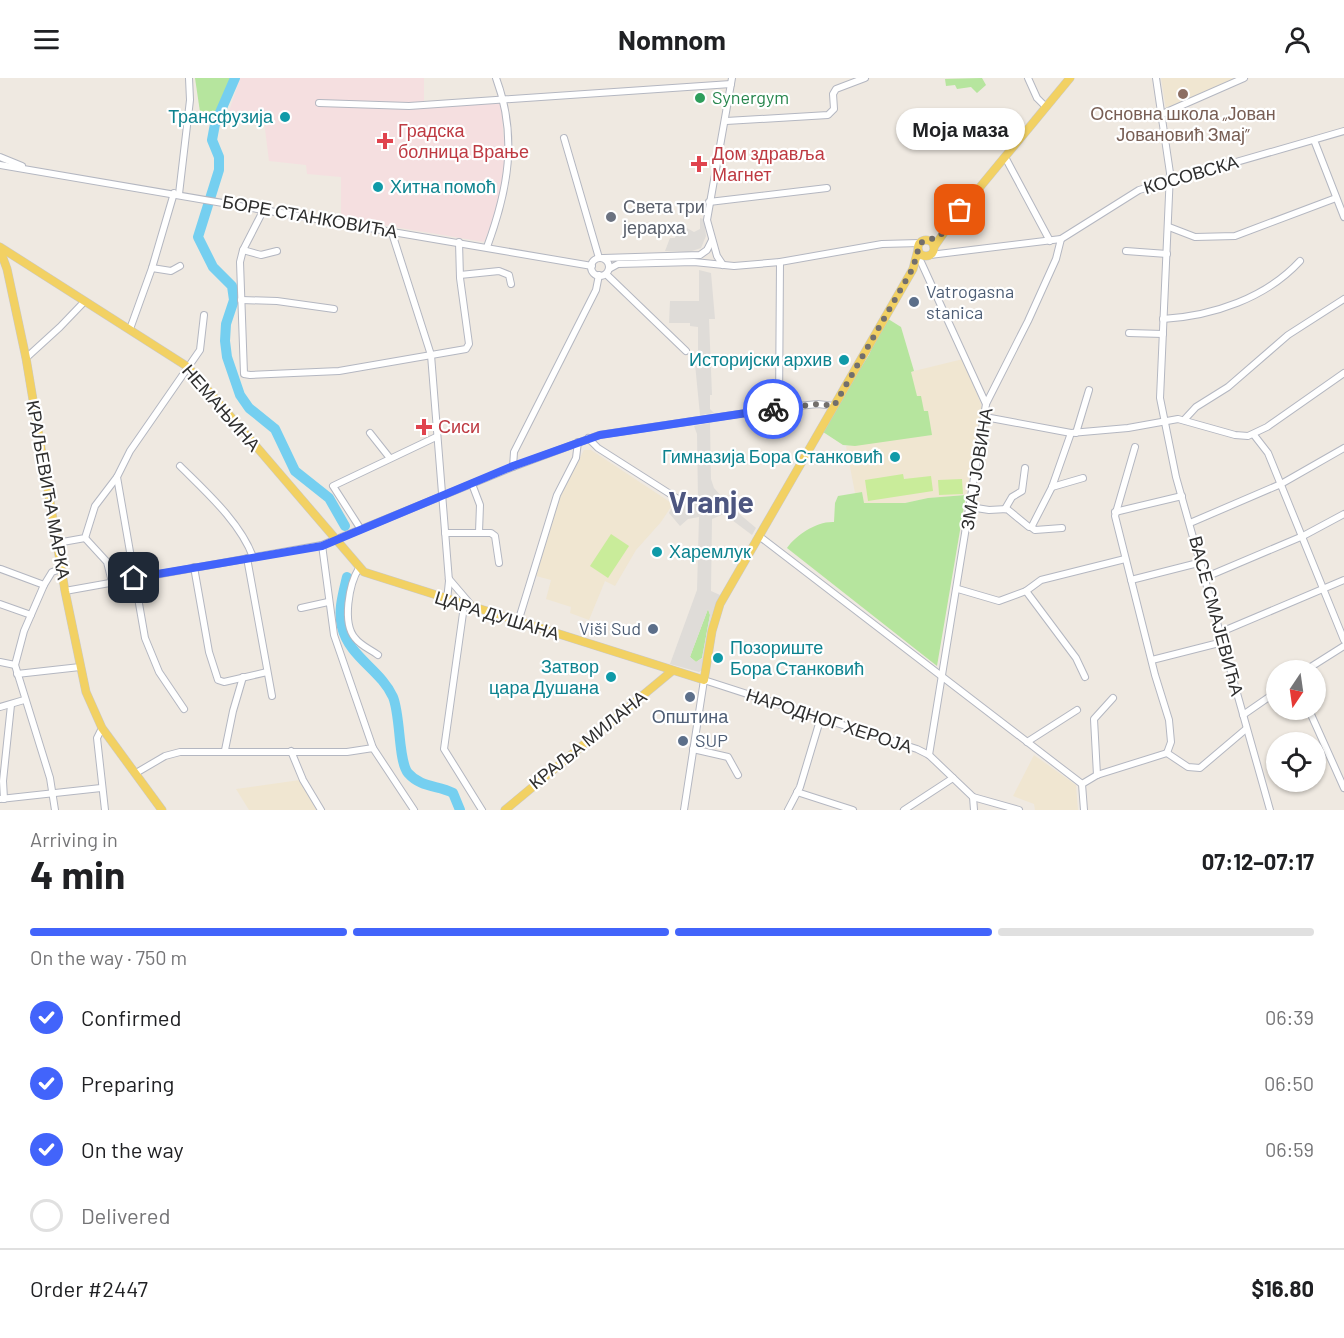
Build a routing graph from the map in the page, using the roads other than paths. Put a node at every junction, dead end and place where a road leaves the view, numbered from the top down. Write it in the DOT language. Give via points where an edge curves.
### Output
graph roads {
  1 [pos="187,78"];
  2 [pos="496,78"];
  3 [pos="866,78"];
  4 [pos="1028,78"];
  5 [pos="1070,78"];
  6 [pos="1156,78"];
  7 [pos="1244,78"];
  8 [pos="731,81"];
  9 [pos="504,100"];
  10 [pos="319,103"];
  11 [pos="1046,106"];
  12 [pos="1162,114"];
  13 [pos="726,121"];
  14 [pos="1344,132"];
  15 [pos="564,138"];
  16 [pos="1314,140"];
  17 [pos="0,157"];
  18 [pos="1005,157"];
  19 [pos="0,165"];
  20 [pos="28,169"];
  21 [pos="1170,181"];
  22 [pos="827,188"];
  23 [pos="176,193"];
  24 [pos="1344,196"];
  25 [pos="1337,199"];
  26 [pos="709,202"];
  27 [pos="264,209"];
  28 [pos="1344,217"];
  29 [pos="1169,227"];
  30 [pos="391,230"];
  31 [pos="712,239"];
  32 [pos="1061,239"];
  33 [pos="1050,241"];
  34 [pos="459,242"];
  35 [pos="487,247"];
  36 [pos="927,248"];
  37 [pos="0,249"];
  38 [pos="243,250"];
  39 [pos="277,251"];
  40 [pos="1126,251"];
  41 [pos="1167,254"];
  42 [pos="601,258"];
  43 [pos="1300,261"];
  44 [pos="780,262"];
  45 [pos="921,262"];
  46 [pos="723,265"];
  47 [pos="180,266"];
  48 [pos="592,266"];
  49 [pos="152,268"];
  50 [pos="913,268"];
  51 [pos="605,273"];
  52 [pos="460,275"];
  53 [pos="511,284"];
  54 [pos="1344,299"];
  55 [pos="241,300"];
  56 [pos="84,302"];
  57 [pos="334,309"];
  58 [pos="204,315"];
  59 [pos="1163,319"];
  60 [pos="130,329"];
  61 [pos="1129,333"];
  62 [pos="1162,334"];
  63 [pos="686,351"];
  64 [pos="431,355"];
  65 [pos="26,358"];
  66 [pos="188,367"];
  67 [pos="1344,373"];
  68 [pos="1089,390"];
  69 [pos="986,404"];
  70 [pos="834,406"];
  71 [pos="779,408"];
  72 [pos="985,417"];
  73 [pos="1184,420"];
  74 [pos="1165,421"];
  75 [pos="370,433"];
  76 [pos="1073,433"];
  77 [pos="1254,435"];
  78 [pos="436,437"];
  79 [pos="588,438"];
  80 [pos="578,442"];
  81 [pos="1135,447"];
  82 [pos="1344,448"];
  83 [pos="389,457"];
  84 [pos="180,466"];
  85 [pos="513,466"];
  86 [pos="1025,468"];
  87 [pos="117,477"];
  88 [pos="1083,478"];
  89 [pos="472,484"];
  90 [pos="1281,484"];
  91 [pos="1052,487"];
  92 [pos="1182,496"];
  93 [pos="442,497"];
  94 [pos="678,499"];
  95 [pos="970,507"];
  96 [pos="1005,509"];
  97 [pos="1115,512"];
  98 [pos="1344,514"];
  99 [pos="1190,523"];
  100 [pos="1031,527"];
  101 [pos="360,528"];
  102 [pos="1062,528"];
  103 [pos="479,532"];
  104 [pos="445,533"];
  105 [pos="759,536"];
  106 [pos="1303,536"];
  107 [pos="85,538"];
  108 [pos="335,540"];
  109 [pos="57,543"];
  110 [pos="322,546"];
  111 [pos="250,557"];
  112 [pos="1125,560"];
  113 [pos="1202,562"];
  114 [pos="499,563"];
  115 [pos="194,567"];
  116 [pos="358,568"];
  117 [pos="1,569"];
  118 [pos="61,569"];
  119 [pos="1206,577"];
  120 [pos="134,578"];
  121 [pos="449,578"];
  122 [pos="1344,579"];
  123 [pos="1131,580"];
  124 [pos="112,582"];
  125 [pos="44,585"];
  126 [pos="1325,588"];
  127 [pos="958,589"];
  128 [pos="65,591"];
  129 [pos="1026,591"];
  130 [pos="447,600"];
  131 [pos="328,602"];
  132 [pos="0,603"];
  133 [pos="464,606"];
  134 [pos="301,608"];
  135 [pos="475,609"];
  136 [pos="31,615"];
  137 [pos="518,622"];
  138 [pos="1221,632"];
  139 [pos="1344,640"];
  140 [pos="1223,642"];
  141 [pos="1344,646"];
  142 [pos="378,655"];
  143 [pos="1152,660"];
  144 [pos="1322,660"];
  145 [pos="0,662"];
  146 [pos="15,665"];
  147 [pos="80,668"];
  148 [pos="672,671"];
  149 [pos="267,672"];
  150 [pos="17,674"];
  151 [pos="243,677"];
  152 [pos="1085,677"];
  153 [pos="943,678"];
  154 [pos="704,680"];
  155 [pos="272,696"];
  156 [pos="1113,698"];
  157 [pos="1266,699"];
  158 [pos="24,700"];
  159 [pos="11,705"];
  160 [pos="0,707"];
  161 [pos="184,709"];
  162 [pos="1077,710"];
  163 [pos="1243,715"];
  164 [pos="821,717"];
  165 [pos="1313,720"];
  166 [pos="102,728"];
  167 [pos="1246,729"];
  168 [pos="1027,742"];
  169 [pos="373,748"];
  170 [pos="693,749"];
  171 [pos="225,750"];
  172 [pos="291,751"];
  173 [pos="1167,753"];
  174 [pos="929,755"];
  175 [pos="136,773"];
  176 [pos="738,775"];
  177 [pos="1097,775"];
  178 [pos="952,778"];
  179 [pos="2,781"];
  180 [pos="1082,784"];
  181 [pos="101,788"];
  182 [pos="1344,788"];
  183 [pos="797,792"];
  184 [pos="54,794"];
  185 [pos="973,797"];
  186 [pos="2,799"];
  187 [pos="1270,809"];
  188 [pos="55,810"];
  189 [pos="105,810"];
  190 [pos="162,810"];
  191 [pos="321,810"];
  192 [pos="414,810"];
  193 [pos="482,810"];
  194 [pos="505,810"];
  195 [pos="684,810"];
  196 [pos="788,810"];
  197 [pos="853,810"];
  198 [pos="904,810"];
  199 [pos="974,810"];
  200 [pos="1019,810"];
  201 [pos="1084,810"];
  202 [pos="1261,810"];
  1 -- 23 [label="street" via="190,100"];
  2 -- 9 [label="street"];
  3 -- 13 [label="street" via="836,89 834,109 828,115"];
  4 -- 11 [label="street" via="1037,98"];
  5 -- 11 [label="main road"];
  6 -- 12 [label="street, ВАСЕ СМАЈЕВИЋА"];
  7 -- 12 [label="street"];
  8 -- 9 [label="street"];
  8 -- 13 [label="street"];
  9 -- 10 [label="street" via="409,106"];
  9 -- 35 [label="street" via="509,170"];
  11 -- 18 [label="main road"];
  12 -- 21 [label="street, ВАСЕ СМАЈЕВИЋА"];
  13 -- 26 [label="street"];
  14 -- 16 [label="street, КОСОВСКА"];
  15 -- 42 [label="street"];
  16 -- 21 [label="street, КОСОВСКА"];
  16 -- 25 [label="street"];
  17 -- 20 [label="street, БОРЕ СТАНКОВИЋА"];
  18 -- 33 [label="street"];
  18 -- 36 [label="main road"];
  19 -- 20 [label="street, БОРЕ СТАНКОВИЋА"];
  20 -- 23 [label="street, БОРЕ СТАНКОВИЋА"];
  21 -- 29 [label="street, ВАСЕ СМАЈЕВИЋА"];
  21 -- 32 [label="street, КОСОВСКА" via="1131,193"];
  22 -- 26 [label="street"];
  23 -- 27 [label="street, БОРЕ СТАНКОВИЋА"];
  23 -- 49 [label="street"];
  24 -- 25 [label="street"];
  25 -- 28 [label="street"];
  25 -- 29 [label="street" via="1235,236 1195,237"];
  26 -- 31 [label="street" via="707,220"];
  27 -- 30 [label="street, БОРЕ СТАНКОВИЋА"];
  27 -- 38 [label="street"];
  29 -- 41 [label="street, ВАСЕ СМАЈЕВИЋА"];
  30 -- 34 [label="street, БОРЕ СТАНКОВИЋА"];
  30 -- 64 [label="street"];
  31 -- 42 [label="street" via="700,255"];
  31 -- 46 [label="street"];
  32 -- 33 [label="street, КОСОВСКА"];
  32 -- 69 [label="street, ЗМАЈ ЈОВИНА" via="1028,321"];
  33 -- 36 [label="street, КОСОВСКА" via="944,252"];
  34 -- 35 [label="street, БОРЕ СТАНКОВИЋА"];
  34 -- 52 [label="street"];
  35 -- 48 [label="street, БОРЕ СТАНКОВИЋА"];
  36 -- 44 [label="street, КОСОВСКА" via="882,244"];
  36 -- 45 [label="main road"];
  36 -- 50 [label="main road"];
  37 -- 56 [label="main road, НЕМАЊИНА"];
  37 -- 65 [label="main road, КРАЉЕВИЋА МАРКА"];
  38 -- 39 [label="street" via="261,255"];
  38 -- 55 [label="street"];
  40 -- 41 [label="street"];
  41 -- 59 [label="street, ВАСЕ СМАЈЕВИЋА"];
  42 -- 48 [label="street"];
  42 -- 51 [label="street" via="608,262"];
  43 -- 59 [label="street" via="1277,282 1244,300 1208,313"];
  44 -- 46 [label="street, КОСОВСКА"];
  44 -- 71 [label="street"];
  45 -- 50 [label="main road"];
  45 -- 69 [label="street"];
  46 -- 51 [label="street, КОСОВСКА" via="618,264"];
  47 -- 49 [label="street" via="169,271"];
  48 -- 51 [label="street" via="594,273"];
  49 -- 60 [label="street"];
  50 -- 70 [label="main road"];
  51 -- 63 [label="street"];
  51 -- 85 [label="street" via="514,452"];
  52 -- 53 [label="street" via="503,272 509,275"];
  52 -- 64 [label="street" via="468,347"];
  54 -- 73 [label="street" via="1288,335"];
  55 -- 57 [label="street"];
  55 -- 64 [label="street" via="244,374 339,372"];
  56 -- 60 [label="main road, НЕМАЊИНА"];
  56 -- 65 [label="street"];
  58 -- 66 [label="street" via="200,350"];
  59 -- 62 [label="street, ВАСЕ СМАЈЕВИЋА"];
  60 -- 66 [label="main road, НЕМАЊИНА"];
  61 -- 62 [label="street"];
  62 -- 74 [label="street, ВАСЕ СМАЈЕВИЋА" via="1160,392"];
  64 -- 78 [label="street"];
  65 -- 109 [label="main road, КРАЉЕВИЋА МАРКА"];
  66 -- 87 [label="street" via="130,451"];
  66 -- 108 [label="main road, НЕМАЊИНА"];
  67 -- 77 [label="street"];
  68 -- 76 [label="street"];
  69 -- 72 [label="street, ЗМАЈ ЈОВИНА"];
  70 -- 71 [label="street"];
  70 -- 105 [label="main road"];
  71 -- 79 [label="street"];
  72 -- 76 [label="street"];
  72 -- 95 [label="street, ЗМАЈ ЈОВИНА"];
  73 -- 74 [label="street"];
  73 -- 77 [label="street" via="1235,435"];
  74 -- 76 [label="street"];
  74 -- 92 [label="street, ВАСЕ СМАЈЕВИЋА"];
  75 -- 83 [label="street"];
  76 -- 91 [label="street"];
  77 -- 90 [label="street" via="1268,453"];
  78 -- 83 [label="street"];
  78 -- 93 [label="street"];
  79 -- 80 [label="street"];
  79 -- 94 [label="street"];
  80 -- 85 [label="street"];
  80 -- 137 [label="street" via="576,458 555,501"];
  81 -- 97 [label="street"];
  82 -- 90 [label="street"];
  83 -- 101 [label="street" via="333,486"];
  84 -- 111 [label="street" via="225,514"];
  85 -- 89 [label="street"];
  86 -- 96 [label="street" via="1022,491 1012,497"];
  87 -- 107 [label="street" via="95,506"];
  87 -- 120 [label="street"];
  88 -- 91 [label="street"];
  89 -- 93 [label="street"];
  89 -- 103 [label="street" via="480,505"];
  90 -- 99 [label="street"];
  90 -- 106 [label="street"];
  91 -- 100 [label="street"];
  92 -- 97 [label="street"];
  92 -- 99 [label="street, ВАСЕ СМАЈЕВИЋА"];
  93 -- 101 [label="street"];
  93 -- 104 [label="street"];
  95 -- 96 [label="street"];
  95 -- 127 [label="street, ЗМАЈ ЈОВИНА"];
  96 -- 100 [label="street"];
  97 -- 112 [label="street"];
  98 -- 106 [label="street"];
  99 -- 113 [label="street, ВАСЕ СМАЈЕВИЋА"];
  100 -- 102 [label="street"];
  101 -- 108 [label="street"];
  103 -- 104 [label="street"];
  103 -- 114 [label="street" via="494,535"];
  104 -- 121 [label="street"];
  105 -- 153 [label="street"];
  105 -- 154 [label="main road" via="718,609"];
  106 -- 119 [label="street"];
  106 -- 126 [label="street"];
  107 -- 109 [label="street"];
  107 -- 124 [label="street" via="107,562"];
  108 -- 110 [label="street"];
  108 -- 116 [label="main road, ЦАРА ДУШАНА"];
  109 -- 118 [label="main road, КРАЉЕВИЋА МАРКА"];
  110 -- 111 [label="street"];
  110 -- 131 [label="street"];
  111 -- 115 [label="street"];
  111 -- 149 [label="street"];
  112 -- 123 [label="street"];
  112 -- 129 [label="street" via="1041,580"];
  113 -- 119 [label="street, ВАСЕ СМАЈЕВИЋА"];
  113 -- 123 [label="street"];
  115 -- 120 [label="street"];
  115 -- 151 [label="street" via="216,675 224,682"];
  116 -- 130 [label="main road, ЦАРА ДУШАНА" via="375,578"];
  116 -- 142 [label="street" via="351,590 351,630 363,646"];
  117 -- 125 [label="street"];
  118 -- 125 [label="street" via="52,572"];
  118 -- 128 [label="main road, КРАЉЕВИЋА МАРКА"];
  119 -- 138 [label="street, ВАСЕ СМАЈЕВИЋА"];
  120 -- 124 [label="street"];
  120 -- 161 [label="street" via="150,652"];
  121 -- 130 [label="street"];
  121 -- 135 [label="street"];
  122 -- 126 [label="street"];
  123 -- 143 [label="street"];
  124 -- 128 [label="street"];
  125 -- 136 [label="street"];
  126 -- 138 [label="street"];
  126 -- 139 [label="street"];
  127 -- 129 [label="street" via="993,601"];
  127 -- 153 [label="street, ЗМАЈ ЈОВИНА"];
  128 -- 147 [label="main road, КРАЉЕВИЋА МАРКА"];
  129 -- 152 [label="street" via="1076,658"];
  130 -- 133 [label="main road, ЦАРА ДУШАНА"];
  131 -- 134 [label="street"];
  131 -- 169 [label="street" via="333,635"];
  132 -- 136 [label="street"];
  133 -- 135 [label="main road, ЦАРА ДУШАНА"];
  133 -- 193 [label="street" via="444,749"];
  135 -- 137 [label="main road, ЦАРА ДУШАНА"];
  136 -- 146 [label="street"];
  137 -- 148 [label="main road, ЦАРА ДУШАНА"];
  138 -- 140 [label="street, ВАСЕ СМАЈЕВИЋА"];
  140 -- 143 [label="street"];
  140 -- 163 [label="street, ВАСЕ СМАЈЕВИЋА"];
  141 -- 144 [label="street"];
  143 -- 173 [label="street" via="1169,720 1171,742"];
  145 -- 146 [label="street"];
  146 -- 150 [label="street"];
  147 -- 150 [label="street"];
  147 -- 166 [label="main road, КРАЉЕВИЋА МАРКА"];
  148 -- 154 [label="main road, ЦАРА ДУШАНА"];
  148 -- 194 [label="main road, КРАЉА МИЛАНА"];
  149 -- 151 [label="street"];
  149 -- 155 [label="street"];
  150 -- 158 [label="street"];
  151 -- 171 [label="street"];
  153 -- 168 [label="street"];
  153 -- 174 [label="street, ЗМАЈ ЈОВИНА"];
  154 -- 164 [label="street, НАРОДНОГ ХЕРОЈА"];
  154 -- 170 [label="street"];
  156 -- 177 [label="street" via="1094,719"];
  157 -- 163 [label="street"];
  158 -- 159 [label="street"];
  158 -- 184 [label="street"];
  159 -- 160 [label="street"];
  159 -- 179 [label="street"];
  162 -- 168 [label="street"];
  163 -- 167 [label="street, ВАСЕ СМАЈЕВИЋА"];
  164 -- 174 [label="street, НАРОДНОГ ХЕРОЈА"];
  164 -- 183 [label="street"];
  165 -- 182 [label="street"];
  166 -- 175 [label="main road, КРАЉЕВИЋА МАРКА"];
  166 -- 181 [label="street" via="97,738"];
  167 -- 173 [label="street" via="1200,768 1188,767"];
  167 -- 187 [label="street, ВАСЕ СМАЈЕВИЋА"];
  168 -- 180 [label="street"];
  169 -- 172 [label="street" via="347,752"];
  169 -- 192 [label="street"];
  170 -- 176 [label="street" via="728,757"];
  170 -- 195 [label="street"];
  171 -- 172 [label="street"];
  171 -- 175 [label="street" via="180,752"];
  172 -- 191 [label="street"];
  173 -- 177 [label="street"];
  174 -- 178 [label="street, НАРОДНОГ ХЕРОЈА"];
  175 -- 190 [label="main road, КРАЉЕВИЋА МАРКА"];
  177 -- 180 [label="street"];
  178 -- 185 [label="street, НАРОДНОГ ХЕРОЈА"];
  178 -- 198 [label="street"];
  179 -- 186 [label="street"];
  180 -- 201 [label="street"];
  181 -- 184 [label="street"];
  181 -- 189 [label="street"];
  183 -- 196 [label="street"];
  183 -- 197 [label="street"];
  184 -- 186 [label="street"];
  184 -- 188 [label="street"];
  185 -- 199 [label="street"];
  185 -- 200 [label="street"];
  187 -- 202 [label="street"];
}
